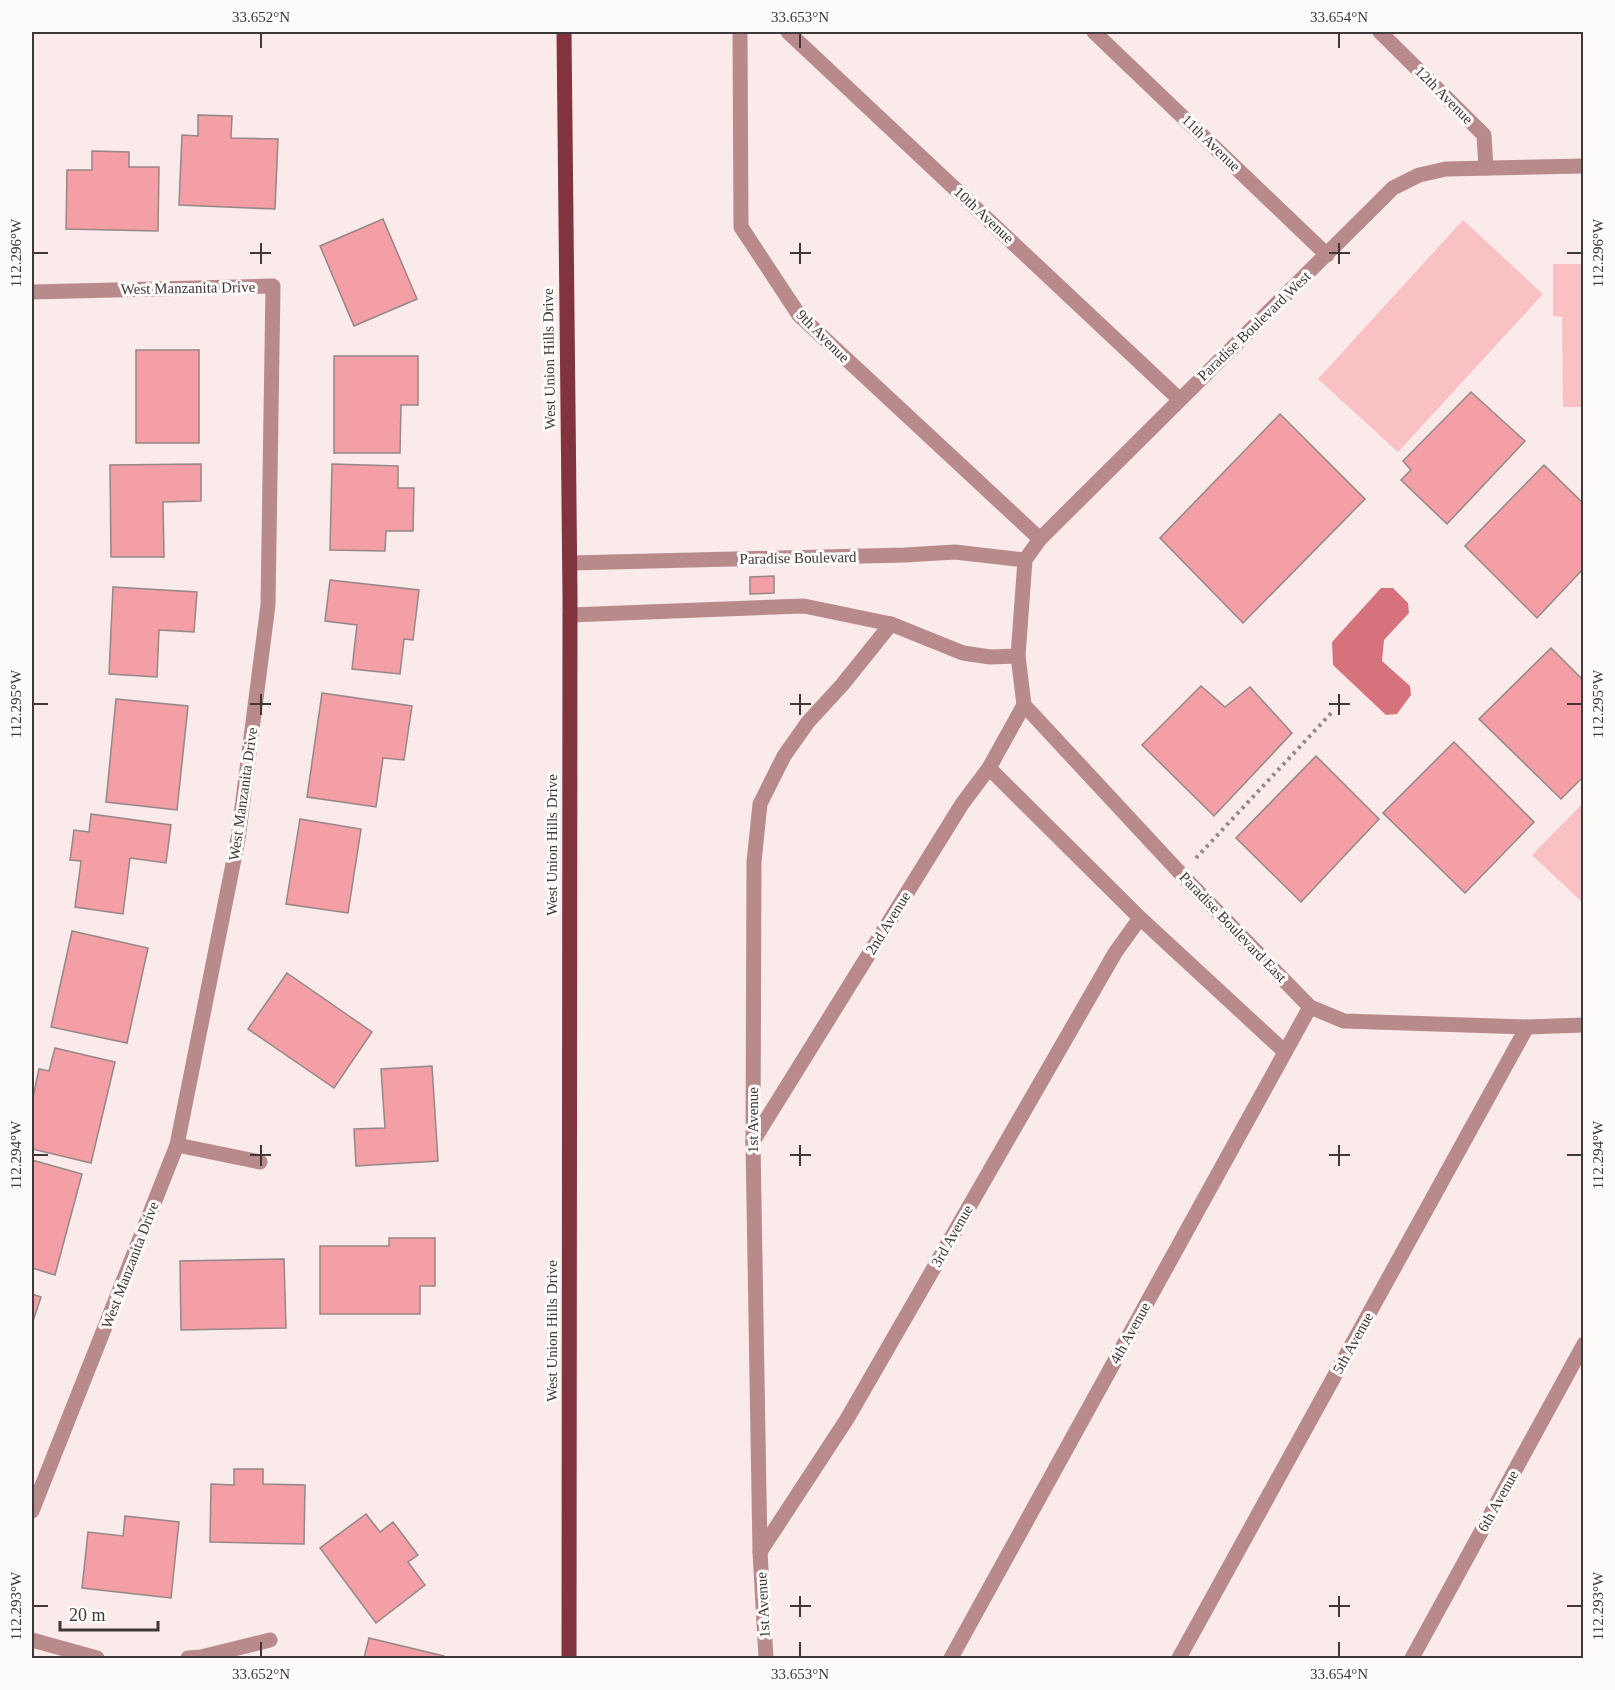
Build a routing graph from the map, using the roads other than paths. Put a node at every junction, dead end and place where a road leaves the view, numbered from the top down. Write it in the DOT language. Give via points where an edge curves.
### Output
graph roads {
  1 [pos="564,32"];
  2 [pos="740,32"];
  3 [pos="788,32"];
  4 [pos="1094,32"];
  5 [pos="1380,32"];
  6 [pos="1584,166"];
  7 [pos="1486,168"];
  8 [pos="1327,255"];
  9 [pos="32,292"];
  10 [pos="1179,399"];
  11 [pos="1040,539"];
  12 [pos="1025,560"];
  13 [pos="570,563"];
  14 [pos="570,615"];
  15 [pos="891,624"];
  16 [pos="1018,656"];
  17 [pos="1024,705"];
  18 [pos="989,768"];
  19 [pos="1140,918"];
  20 [pos="1310,1007"];
  21 [pos="1584,1026"];
  22 [pos="1527,1027"];
  23 [pos="1285,1052"];
  24 [pos="753,1142"];
  25 [pos="177,1145"];
  26 [pos="260,1162"];
  27 [pos="1584,1344"];
  28 [pos="32,1511"];
  29 [pos="760,1552"];
  30 [pos="32,1640"];
  31 [pos="270,1640"];
  32 [pos="97,1659"];
  33 [pos="188,1659"];
  34 [pos="569,1659"];
  35 [pos="766,1659"];
  36 [pos="951,1659"];
  37 [pos="1179,1659"];
  38 [pos="1412,1659"];
  1 -- 13 [label="main road, West Union Hills Drive"];
  2 -- 11 [label="street, 9th Avenue" via="741,227 800,315"];
  3 -- 10 [label="street, 10th Avenue"];
  4 -- 8 [label="street, 11th Avenue"];
  5 -- 7 [label="street, 12th Avenue" via="1484,135"];
  6 -- 7 [label="street, Paradise Boulevard West"];
  7 -- 8 [label="street, Paradise Boulevard West" via="1446,169 1419,175 1393,188"];
  8 -- 10 [label="street, Paradise Boulevard West"];
  9 -- 25 [label="street, West Manzanita Drive" via="273,286 268,605 238,839"];
  10 -- 11 [label="street, Paradise Boulevard West"];
  11 -- 12 [label="street, Paradise Boulevard West"];
  12 -- 13 [label="street, Paradise Boulevard" via="955,552"];
  12 -- 16 [label="street"];
  13 -- 14 [label="main road, West Union Hills Drive"];
  14 -- 15 [label="street" via="804,606"];
  14 -- 34 [label="main road, West Union Hills Drive"];
  15 -- 16 [label="street" via="963,653"];
  15 -- 24 [label="street, 1st Avenue" via="808,722 784,756 760,804 754,862"];
  16 -- 17 [label="street"];
  17 -- 18 [label="street, 2nd Avenue"];
  17 -- 20 [label="street, Paradise Boulevard East"];
  18 -- 19 [label="street"];
  18 -- 24 [label="street, 2nd Avenue" via="962,804"];
  19 -- 23 [label="street"];
  19 -- 29 [label="street, 3rd Avenue" via="1115,953 848,1419"];
  20 -- 22 [label="street, Paradise Boulevard East" via="1344,1021"];
  20 -- 23 [label="street, 4th Avenue"];
  21 -- 22 [label="street, Paradise Boulevard East"];
  22 -- 37 [label="street, 5th Avenue"];
  23 -- 36 [label="street, 4th Avenue"];
  24 -- 29 [label="street, 1st Avenue"];
  25 -- 26 [label="street"];
  25 -- 28 [label="street, West Manzanita Drive"];
  27 -- 38 [label="street, 6th Avenue"];
  29 -- 35 [label="street, 1st Avenue"];
  30 -- 32 [label="street"];
  31 -- 33 [label="street"];
}
